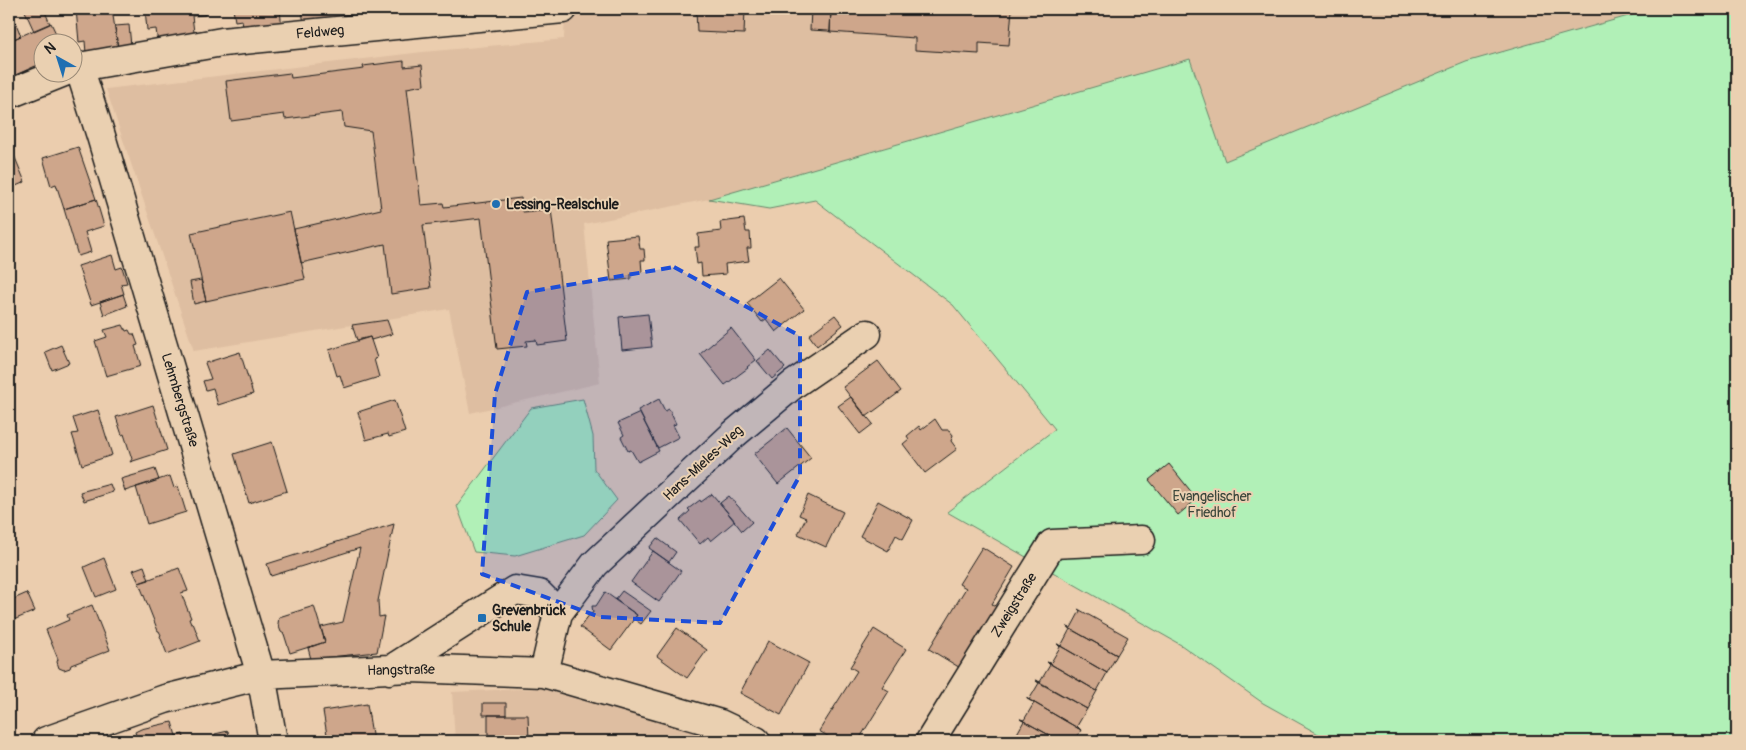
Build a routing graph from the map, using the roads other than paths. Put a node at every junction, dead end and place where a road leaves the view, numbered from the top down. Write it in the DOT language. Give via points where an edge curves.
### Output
graph roads {
  1 [pos="563,9"];
  2 [pos="82,68"];
  3 [pos="40,82"];
  4 [pos="77,82"];
  5 [pos="9,94"];
  6 [pos="867,334"];
  7 [pos="1141,540"];
  8 [pos="558,613"];
  9 [pos="390,670"];
  10 [pos="544,673"];
  11 [pos="261,675"];
  12 [pos="46,741"];
  13 [pos="274,741"];
  14 [pos="756,741"];
  15 [pos="930,741"];
  1 -- 2 [label="street, Feldweg" via="222,42"];
  3 -- 5 [label="street"];
  4 -- 11 [label="street, Lehmbergstraße" via="107,155"];
  6 -- 8 [label="street, Hans-Mieles-Weg" via="794,384 733,435 595,564"];
  7 -- 15 [label="street, Zweigstraße" via="1052,544"];
  8 -- 9 [label="street" via="539,594 515,590"];
  8 -- 10 [label="street, Hans-Mieles-Weg"];
  9 -- 10 [label="street, Hangstraße"];
  9 -- 11 [label="street, Hangstraße"];
  10 -- 14 [label="street, Hangstraße" via="720,724"];
  11 -- 12 [label="street, Hangstraße" via="165,699"];
  11 -- 13 [label="street, Lehmbergstraße"];
}
